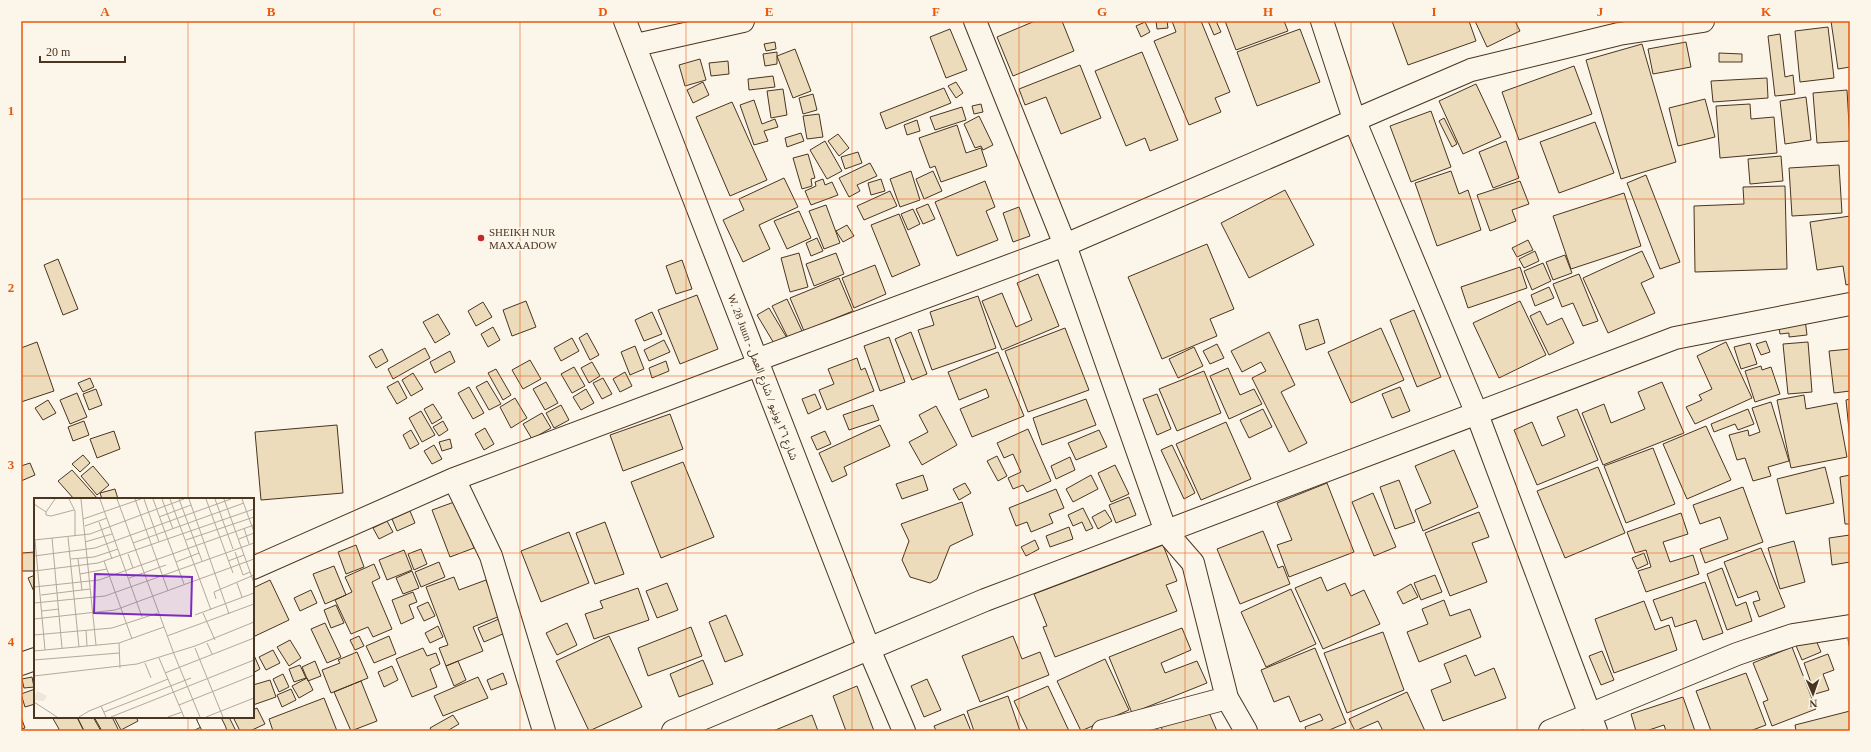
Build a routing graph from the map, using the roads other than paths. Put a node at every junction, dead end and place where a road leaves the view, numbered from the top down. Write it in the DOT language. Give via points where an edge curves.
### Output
graph roads {
  1 [pos="625,21"];
  2 [pos="743,21"];
  3 [pos="975,21"];
  4 [pos="1322,21"];
  5 [pos="1703,21"];
  6 [pos="636,45"];
  7 [pos="1354,119"];
  8 [pos="1065,245"];
  9 [pos="1850,304"];
  10 [pos="758,365"];
  11 [pos="1477,414"];
  12 [pos="454,479"];
  13 [pos="1166,532"];
  14 [pos="254,568"];
  15 [pos="1850,626"];
  16 [pos="869,648"];
  17 [pos="34,659"];
  18 [pos="21,664"];
  19 [pos="1228,698"];
  20 [pos="208,718"];
  21 [pos="1593,723"];
  22 [pos="215,731"];
  23 [pos="544,731"];
  24 [pos="673,731"];
  25 [pos="904,731"];
  26 [pos="1103,731"];
  27 [pos="1246,731"];
  28 [pos="1550,731"];
  1 -- 6 [label="street, W. 28 Juun - شارع ٢٦ يونيو / شارع العمل"];
  2 -- 6 [label="street"];
  3 -- 8 [label="street"];
  4 -- 7 [label="street"];
  5 -- 7 [label="street" via="1619,34 1471,70"];
  6 -- 10 [label="street, W. 28 Juun - شارع ٢٦ يونيو / شارع العمل"];
  7 -- 8 [label="street"];
  7 -- 11 [label="street"];
  8 -- 10 [label="street" via="762,358"];
  8 -- 13 [label="street"];
  9 -- 11 [label="street" via="1675,338"];
  10 -- 12 [label="street"];
  10 -- 16 [label="street, W. 28 Juun - شارع ٢٦ يونيو / شارع العمل"];
  11 -- 13 [label="street"];
  11 -- 21 [label="street"];
  12 -- 14 [label="street"];
  12 -- 23 [label="street" via="491,556"];
  13 -- 16 [label="street" via="985,600"];
  13 -- 19 [label="street" via="1193,562"];
  15 -- 21 [label="street" via="1793,634 1737,654"];
  16 -- 24 [label="street"];
  16 -- 25 [label="street, W. 28 Juun - شارع ٢٦ يونيو / شارع العمل"];
  17 -- 18 [label="street"];
  19 -- 26 [label="street"];
  19 -- 27 [label="street"];
  20 -- 22 [label="street"];
  21 -- 28 [label="street"];
}
